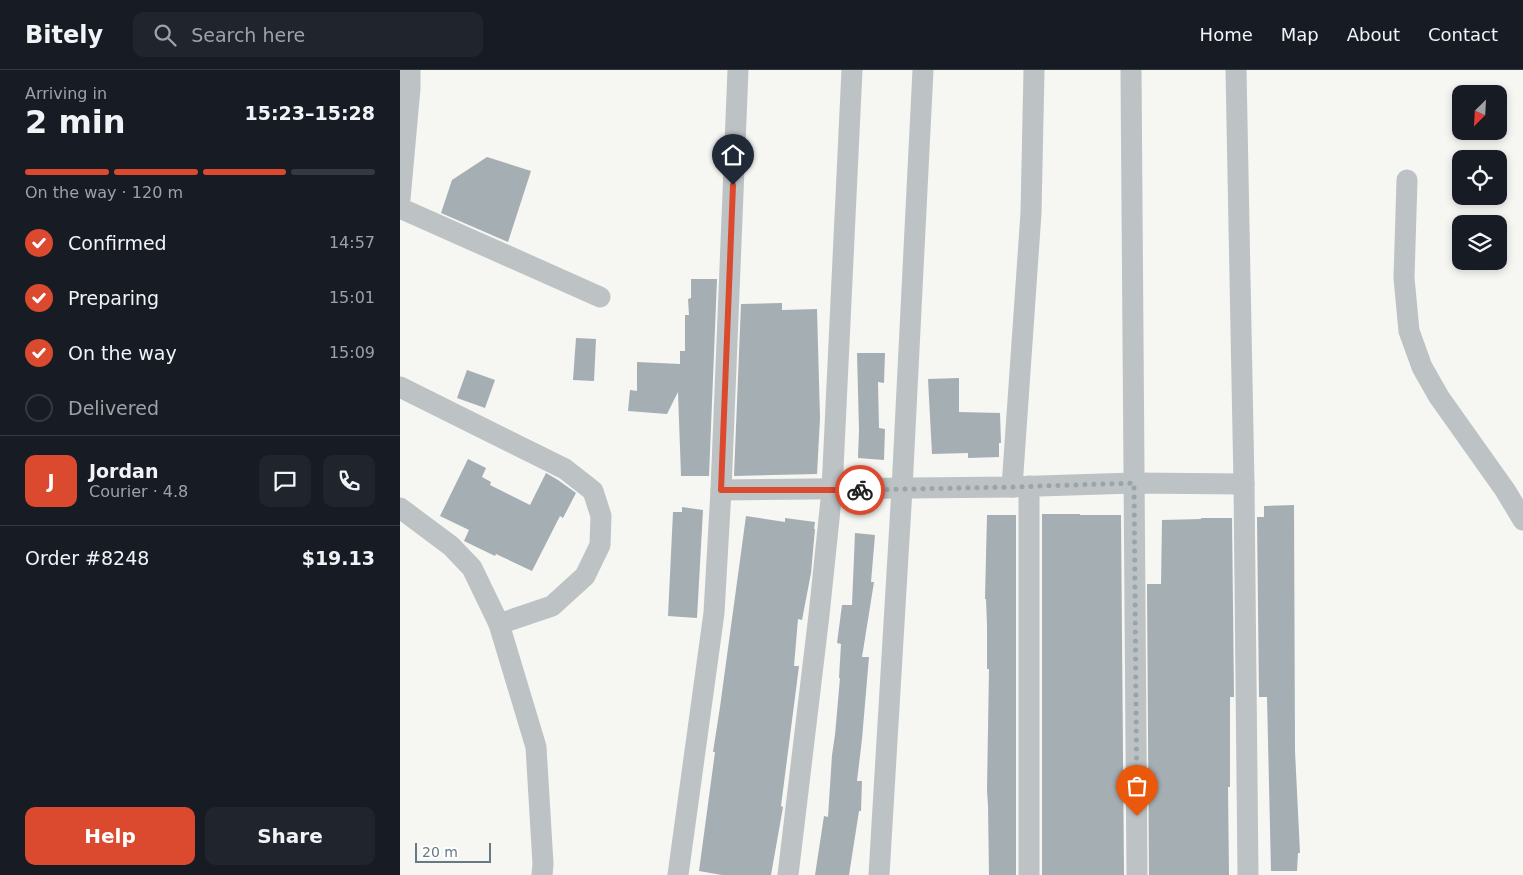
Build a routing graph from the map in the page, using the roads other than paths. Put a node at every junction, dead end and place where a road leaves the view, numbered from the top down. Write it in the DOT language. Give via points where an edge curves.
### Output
graph roads {
  1 [pos="410,70"];
  2 [pos="738,70"];
  3 [pos="852,70"];
  4 [pos="923,70"];
  5 [pos="1034,70"];
  6 [pos="1131,70"];
  7 [pos="1236,70"];
  8 [pos="1407,180"];
  9 [pos="400,199"];
  10 [pos="400,208"];
  11 [pos="600,297"];
  12 [pos="400,387"];
  13 [pos="1134,483"];
  14 [pos="1244,484"];
  15 [pos="1020,487"];
  16 [pos="902,489"];
  17 [pos="721,490"];
  18 [pos="832,490"];
  19 [pos="400,508"];
  20 [pos="1523,520"];
  21 [pos="499,624"];
  22 [pos="542,875"];
  23 [pos="678,875"];
  24 [pos="788,875"];
  25 [pos="879,875"];
  26 [pos="1029,875"];
  27 [pos="1137,875"];
  28 [pos="1248,875"];
  1 -- 9 [label="street"];
  2 -- 17 [label="street"];
  3 -- 18 [label="street"];
  4 -- 16 [label="street"];
  5 -- 15 [label="street"];
  6 -- 13 [label="street"];
  7 -- 14 [label="street"];
  8 -- 20 [label="street" via="1404,278 1409,331 1422,367 1439,397"];
  10 -- 11 [label="street"];
  12 -- 21 [label="street" via="564,469 593,490 601,516 600,544 585,576 552,606"];
  13 -- 14 [label="street"];
  13 -- 15 [label="street"];
  13 -- 27 [label="street"];
  14 -- 28 [label="street"];
  15 -- 16 [label="street"];
  15 -- 26 [label="street"];
  16 -- 18 [label="street"];
  16 -- 25 [label="street"];
  17 -- 18 [label="street"];
  17 -- 23 [label="street" via="714,613"];
  18 -- 24 [label="street"];
  19 -- 21 [label="street" via="451,546 472,568"];
  21 -- 22 [label="street" via="536,747"];
}
